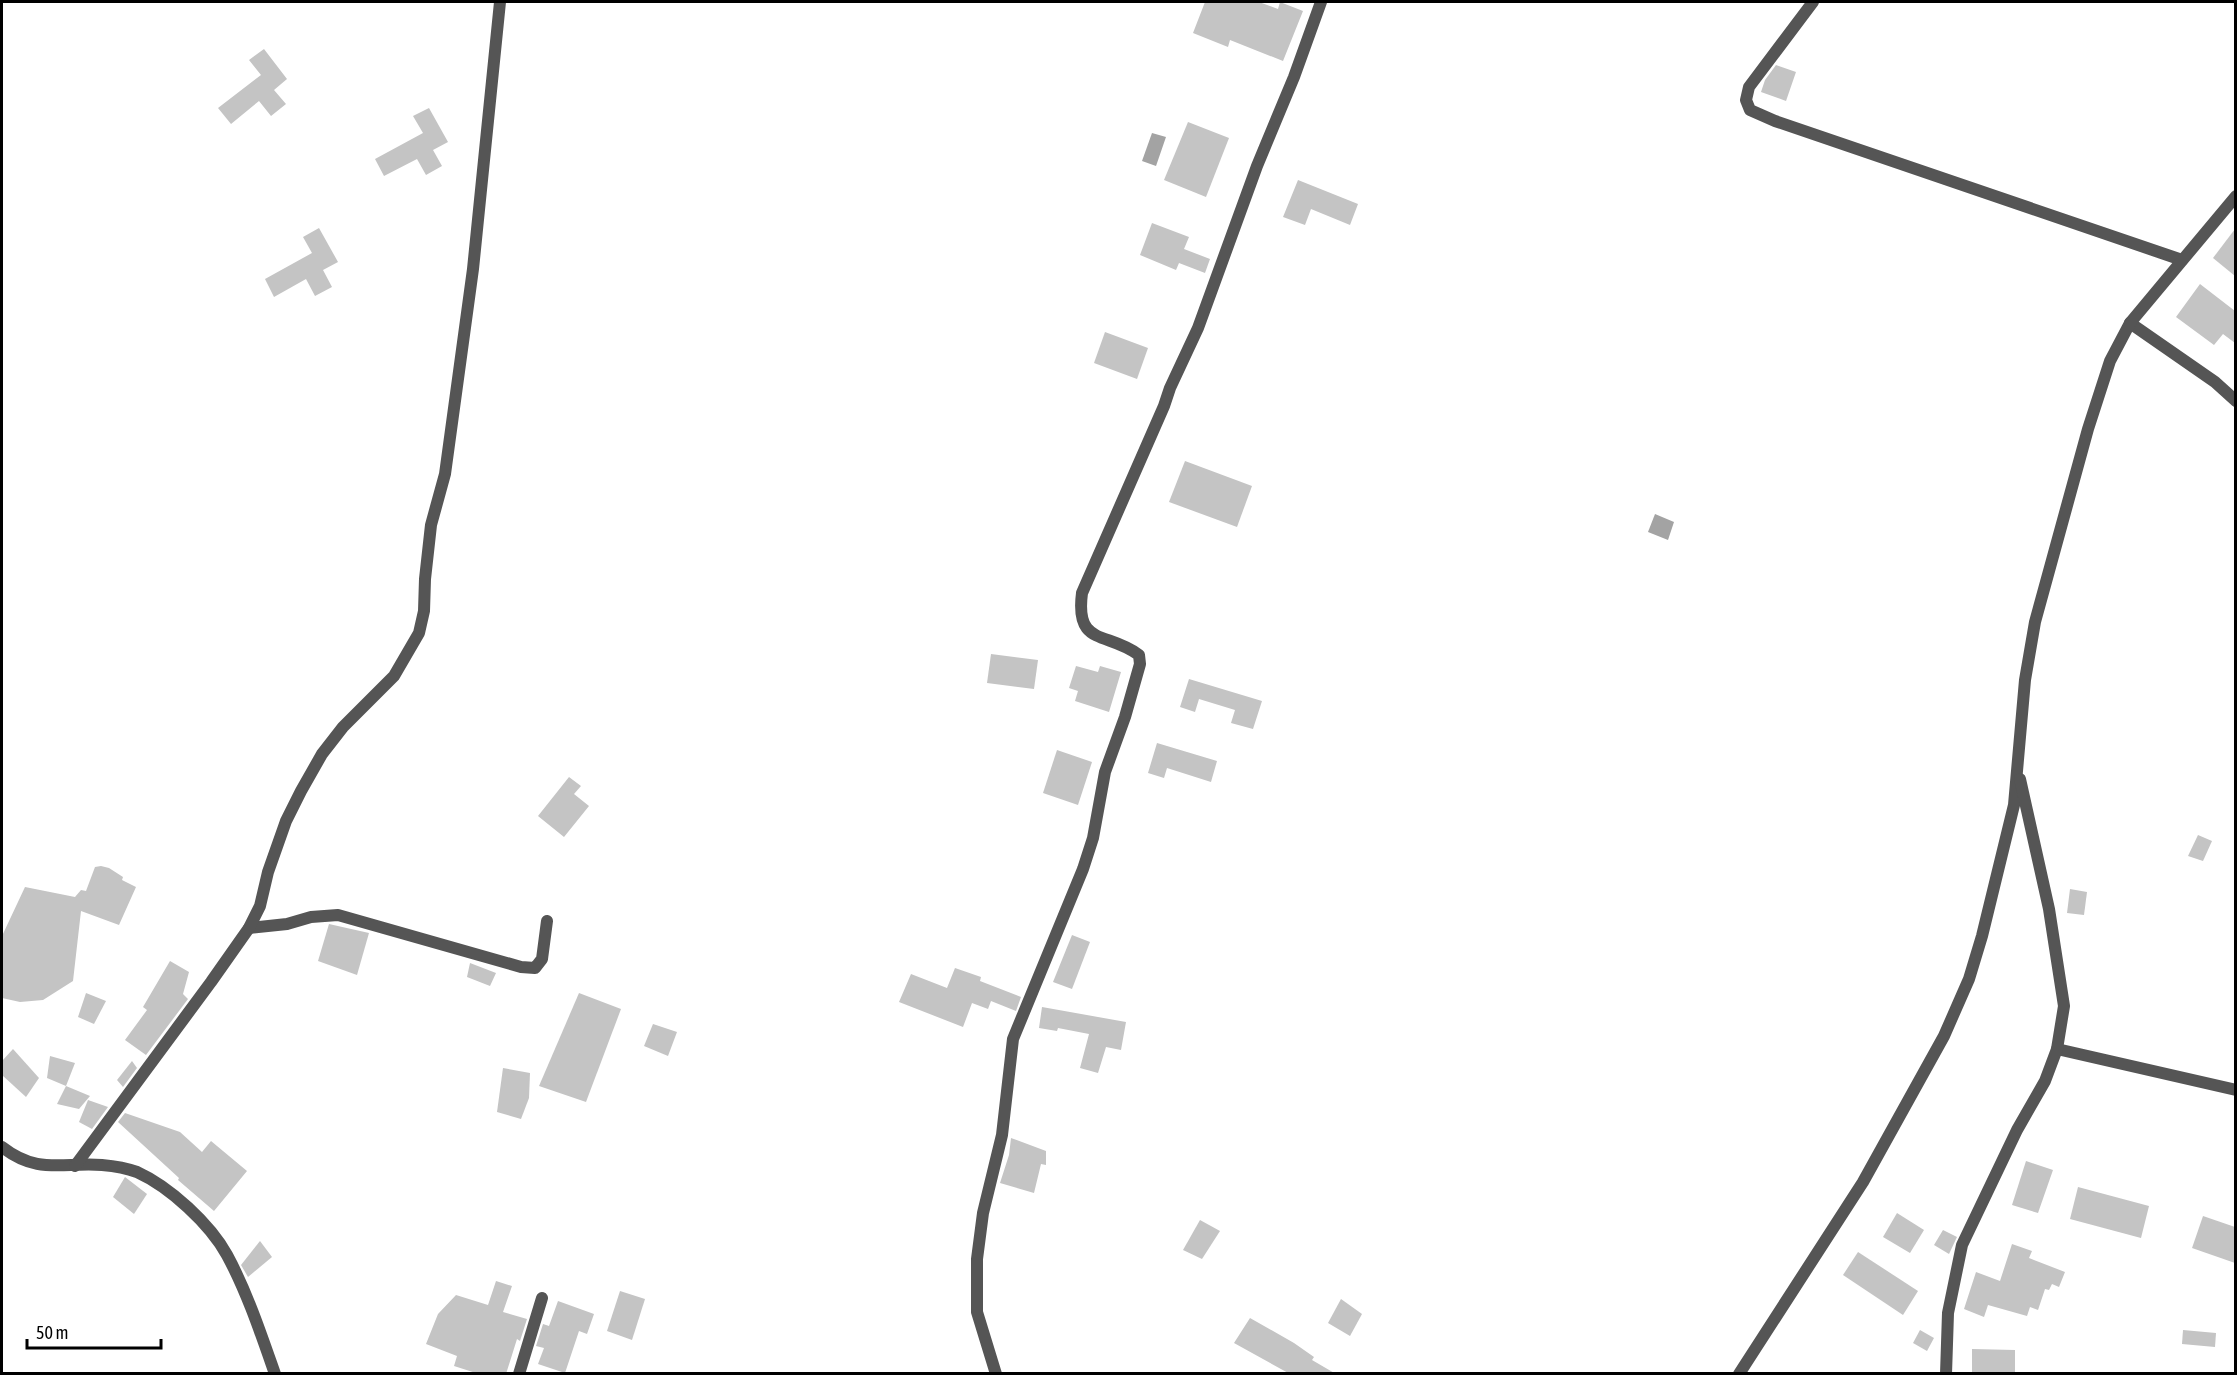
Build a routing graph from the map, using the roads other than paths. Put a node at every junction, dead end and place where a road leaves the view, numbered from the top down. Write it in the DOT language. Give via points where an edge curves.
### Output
graph roads {
  1 [pos="500,2"];
  2 [pos="1321,2"];
  3 [pos="1813,2"];
  4 [pos="2235,196"];
  5 [pos="2182,260"];
  6 [pos="2130,322"];
  7 [pos="2235,401"];
  8 [pos="2017,768"];
  9 [pos="547,921"];
  10 [pos="249,928"];
  11 [pos="2057,1049"];
  12 [pos="2235,1090"];
  13 [pos="2,1147"];
  14 [pos="75,1166"];
  15 [pos="542,1298"];
  16 [pos="274,1374"];
  17 [pos="519,1374"];
  18 [pos="996,1374"];
  19 [pos="1738,1374"];
  20 [pos="1946,1374"];
  1 -- 10 [label="street" via="472,269 445,474 431,525 419,633 394,676 344,727 311,773 286,821 260,906"];
  2 -- 18 [label="street" via="1198,328 1082,593 1080,610 1084,626 1131,650 1138,655 1140,664 1105,772 1083,869 1013,1039 1002,1135 983,1213 977,1259 977,1311"];
  3 -- 5 [label="street" via="1749,87 1747,105 1757,114"];
  4 -- 5 [label="street"];
  5 -- 6 [label="street"];
  6 -- 7 [label="street" via="2215,382"];
  6 -- 8 [label="street" via="2102,385 2035,622"];
  8 -- 11 [label="street" via="2049,909 2064,1006"];
  8 -- 19 [label="street" via="2014,805 1982,936 1969,979 1944,1036 1863,1182"];
  9 -- 10 [label="street" via="542,959 534,968 338,915"];
  10 -- 14 [label="street"];
  11 -- 12 [label="street"];
  11 -- 20 [label="street" via="2045,1081 1962,1245 1948,1313"];
  13 -- 14 [label="street" via="30,1163"];
  14 -- 16 [label="street" via="116,1166 137,1172 171,1194 208,1227 231,1263"];
  15 -- 17 [label="street"];
}
